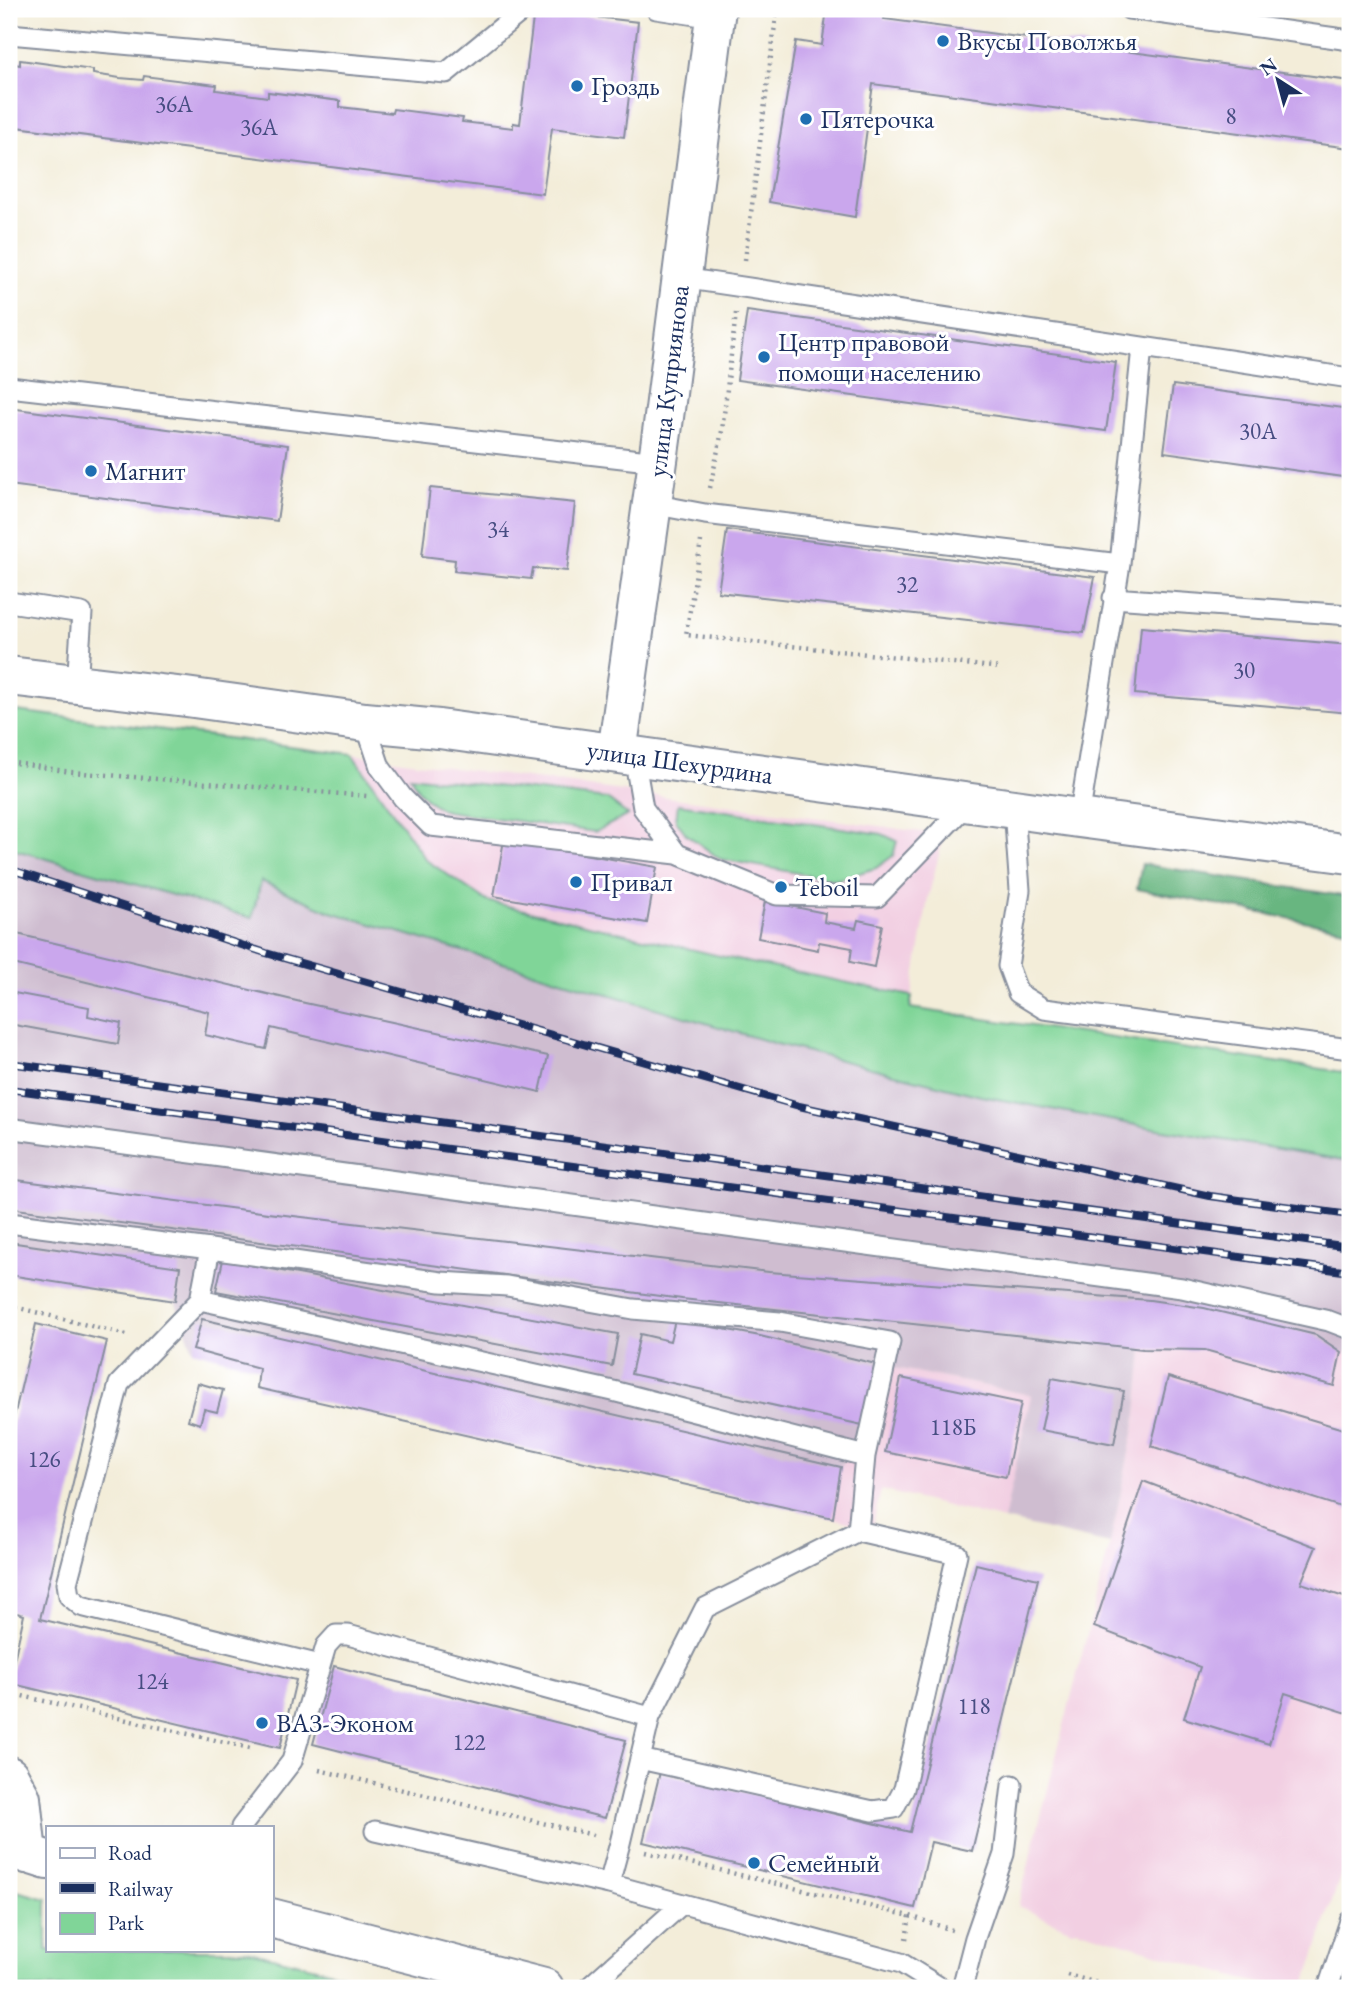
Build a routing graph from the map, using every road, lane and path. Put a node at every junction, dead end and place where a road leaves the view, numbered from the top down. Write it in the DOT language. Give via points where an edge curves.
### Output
graph roads {
  1 [pos="524,9"];
  2 [pos="656,9"];
  3 [pos="777,9"];
  4 [pos="1129,9"];
  5 [pos="715,13"];
  6 [pos="9,34"];
  7 [pos="1350,40"];
  8 [pos="681,278"];
  9 [pos="741,287"];
  10 [pos="1142,347"];
  11 [pos="732,349"];
  12 [pos="741,350"];
  13 [pos="1350,378"];
  14 [pos="9,387"];
  15 [pos="657,462"];
  16 [pos="652,504"];
  17 [pos="705,514"];
  18 [pos="1119,564"];
  19 [pos="1113,598"];
  20 [pos="9,602"];
  21 [pos="1350,615"];
  22 [pos="1002,668"];
  23 [pos="9,676"];
  24 [pos="77,685"];
  25 [pos="365,722"];
  26 [pos="625,754"];
  27 [pos="9,762"];
  28 [pos="403,798"];
  29 [pos="968,803"];
  30 [pos="1014,809"];
  31 [pos="1079,818"];
  32 [pos="1348,852"];
  33 [pos="677,854"];
  34 [pos="1350,1049"];
  35 [pos="9,1130"];
  36 [pos="9,1223"];
  37 [pos="210,1250"];
  38 [pos="200,1300"];
  39 [pos="9,1308"];
  40 [pos="1350,1329"];
  41 [pos="119,1384"];
  42 [pos="865,1456"];
  43 [pos="858,1531"];
  44 [pos="320,1665"];
  45 [pos="9,1693"];
  46 [pos="650,1717"];
  47 [pos="254,1749"];
  48 [pos="640,1759"];
  49 [pos="319,1770"];
  50 [pos="9,1776"];
  51 [pos="1012,1786"];
  52 [pos="242,1826"];
  53 [pos="375,1831"];
  54 [pos="598,1836"];
  55 [pos="644,1851"];
  56 [pos="28,1854"];
  57 [pos="608,1884"];
  58 [pos="682,1904"];
  59 [pos="910,1916"];
  60 [pos="273,1919"];
  61 [pos="1350,1921"];
  62 [pos="1067,1975"];
  63 [pos="544,1988"];
  64 [pos="588,1988"];
  65 [pos="940,1988"];
  66 [pos="962,1988"];
  67 [pos="1117,1988"];
  68 [pos="1328,1988"];
  1 -- 6 [label="lane" via="446,73"];
  2 -- 5 [label="lane"];
  3 -- 9 [label="path"];
  4 -- 7 [label="lane"];
  5 -- 8 [label="main road, улица Куприянова"];
  8 -- 9 [label="lane"];
  8 -- 15 [label="main road, улица Куприянова"];
  9 -- 10 [label="lane"];
  9 -- 11 [label="path"];
  10 -- 13 [label="lane"];
  10 -- 18 [label="lane"];
  11 -- 12 [label="path"];
  11 -- 17 [label="path" via="722,432"];
  14 -- 15 [label="lane"];
  15 -- 16 [label="main road, улица Куприянова"];
  16 -- 17 [label="lane"];
  16 -- 26 [label="main road, улица Куприянова"];
  17 -- 18 [label="lane"];
  17 -- 22 [label="path" via="686,635"];
  18 -- 19 [label="lane"];
  19 -- 21 [label="lane"];
  19 -- 31 [label="lane"];
  20 -- 24 [label="lane" via="82,613"];
  23 -- 24 [label="main road, улица Шехурдина"];
  24 -- 25 [label="main road, улица Шехурдина"];
  25 -- 26 [label="main road, улица Шехурдина"];
  25 -- 28 [label="lane" via="380,766"];
  26 -- 29 [label="main road, улица Шехурдина"];
  26 -- 33 [label="lane" via="643,808"];
  27 -- 28 [label="path" via="71,772"];
  28 -- 33 [label="lane" via="431,826"];
  29 -- 30 [label="main road, улица Шехурдина"];
  29 -- 33 [label="lane" via="877,897 777,895"];
  30 -- 31 [label="main road, улица Шехурдина"];
  30 -- 34 [label="lane" via="1020,890 1008,966 1018,993 1044,1009"];
  31 -- 32 [label="main road, улица Шехурдина"];
  35 -- 40 [label="lane" via="1182,1288"];
  36 -- 37 [label="lane"];
  37 -- 38 [label="lane"];
  37 -- 42 [label="lane" via="441,1282 507,1286 633,1308 780,1322 890,1342"];
  38 -- 41 [label="lane"];
  38 -- 42 [label="lane" via="613,1391"];
  39 -- 41 [label="path" via="127,1335"];
  41 -- 44 [label="lane" via="67,1583 69,1596 81,1606"];
  42 -- 43 [label="lane"];
  43 -- 46 [label="lane" via="705,1608"];
  43 -- 48 [label="lane" via="957,1554 904,1789 894,1808 873,1811"];
  44 -- 46 [label="lane" via="326,1646 336,1635 348,1634"];
  44 -- 52 [label="lane" via="292,1761"];
  45 -- 47 [label="path"];
  46 -- 48 [label="lane"];
  48 -- 57 [label="lane"];
  49 -- 54 [label="path"];
  50 -- 56 [label="main road" via="21,1798"];
  51 -- 66 [label="lane" via="1004,1854"];
  53 -- 57 [label="lane"];
  55 -- 59 [label="path"];
  57 -- 58 [label="lane"];
  58 -- 64 [label="lane"];
  58 -- 65 [label="lane" via="901,1963"];
  60 -- 63 [label="main road"];
  61 -- 68 [label="lane"];
  62 -- 67 [label="path"];
}
